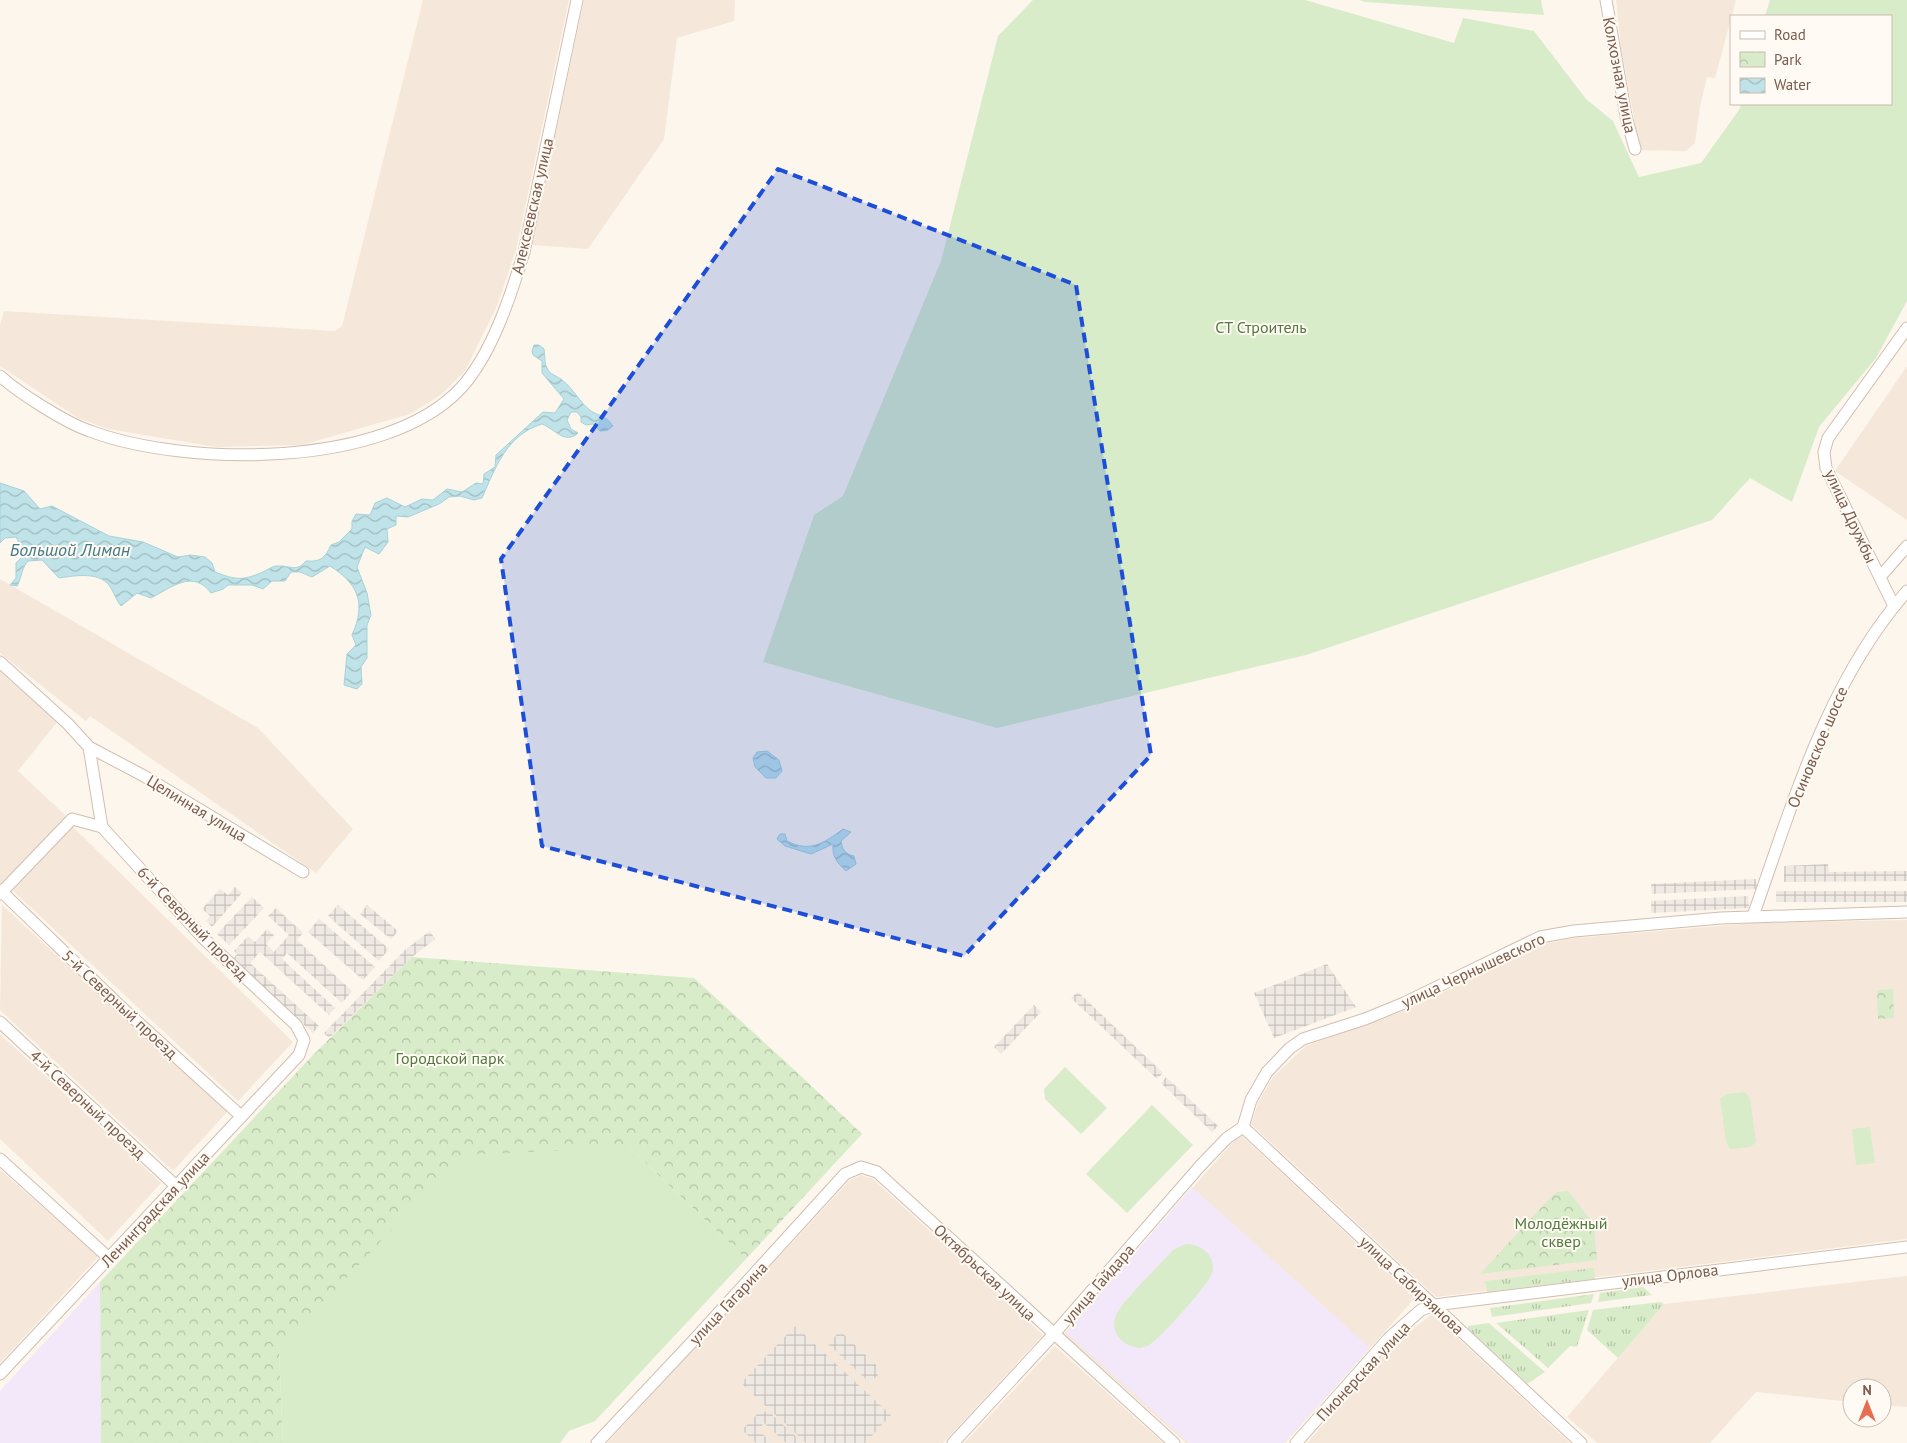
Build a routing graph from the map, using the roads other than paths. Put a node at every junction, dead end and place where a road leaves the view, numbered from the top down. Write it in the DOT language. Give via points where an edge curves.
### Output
graph roads {
  1 [pos="576,0"];
  2 [pos="1606,0"];
  3 [pos="1636,149"];
  4 [pos="1907,328"];
  5 [pos="0,376"];
  6 [pos="1907,546"];
  7 [pos="1880,577"];
  8 [pos="1907,591"];
  9 [pos="1894,606"];
  10 [pos="0,662"];
  11 [pos="89,747"];
  12 [pos="102,828"];
  13 [pos="302,872"];
  14 [pos="1,892"];
  15 [pos="1907,912"];
  16 [pos="1753,916"];
  17 [pos="0,1022"];
  18 [pos="304,1040"];
  19 [pos="241,1116"];
  20 [pos="1243,1127"];
  21 [pos="0,1159"];
  22 [pos="861,1167"];
  23 [pos="176,1186"];
  24 [pos="1907,1247"];
  25 [pos="109,1258"];
  26 [pos="1434,1305"];
  27 [pos="1054,1335"];
  28 [pos="0,1374"];
  29 [pos="597,1443"];
  30 [pos="953,1443"];
  31 [pos="1174,1443"];
  32 [pos="1296,1443"];
  33 [pos="1581,1443"];
  1 -- 5 [label="street, Алексеевская улица" via="524,252 515,280 492,337 471,375 447,401 394,430 325,449 276,455 216,454 157,448 90,432"];
  2 -- 3 [label="street, Колхозная улица" via="1626,116"];
  4 -- 7 [label="street, улица Дружбы" via="1828,438 1824,452 1826,468"];
  6 -- 7 [label="street"];
  7 -- 9 [label="street, улица Дружбы"];
  8 -- 9 [label="street, Осиновское шоссе"];
  9 -- 16 [label="street, Осиновское шоссе" via="1859,656 1821,731"];
  10 -- 11 [label="street, Целинная улица"];
  11 -- 12 [label="street"];
  11 -- 13 [label="street, Целинная улица" via="144,776"];
  12 -- 14 [label="street" via="72,819"];
  12 -- 18 [label="street, 6-й Северный проезд" via="203,938 296,1025"];
  14 -- 19 [label="street, 5-й Северный проезд"];
  15 -- 16 [label="street, улица Чернышевского"];
  16 -- 20 [label="street, улица Чернышевского" via="1557,932 1533,940 1404,1003 1303,1039 1267,1072 1251,1100"];
  17 -- 23 [label="street, 4-й Северный проезд"];
  18 -- 19 [label="street, Ленинградская улица" via="299,1056"];
  19 -- 23 [label="street, Ленинградская улица"];
  20 -- 26 [label="street, улица Сабирзянова"];
  20 -- 27 [label="street, улица Гайдара" via="1226,1138 1201,1165"];
  21 -- 25 [label="street"];
  22 -- 27 [label="street, Октябрьская улица" via="877,1172"];
  22 -- 29 [label="street, улица Гагарина" via="846,1174"];
  23 -- 25 [label="street, Ленинградская улица"];
  24 -- 26 [label="street, улица Орлова"];
  25 -- 28 [label="street, Ленинградская улица"];
  26 -- 32 [label="street, Пионерская улица" via="1421,1310 1390,1338"];
  26 -- 33 [label="street, улица Сабирзянова"];
  27 -- 30 [label="street, улица Гайдара"];
  27 -- 31 [label="street, Октябрьская улица"];
}
